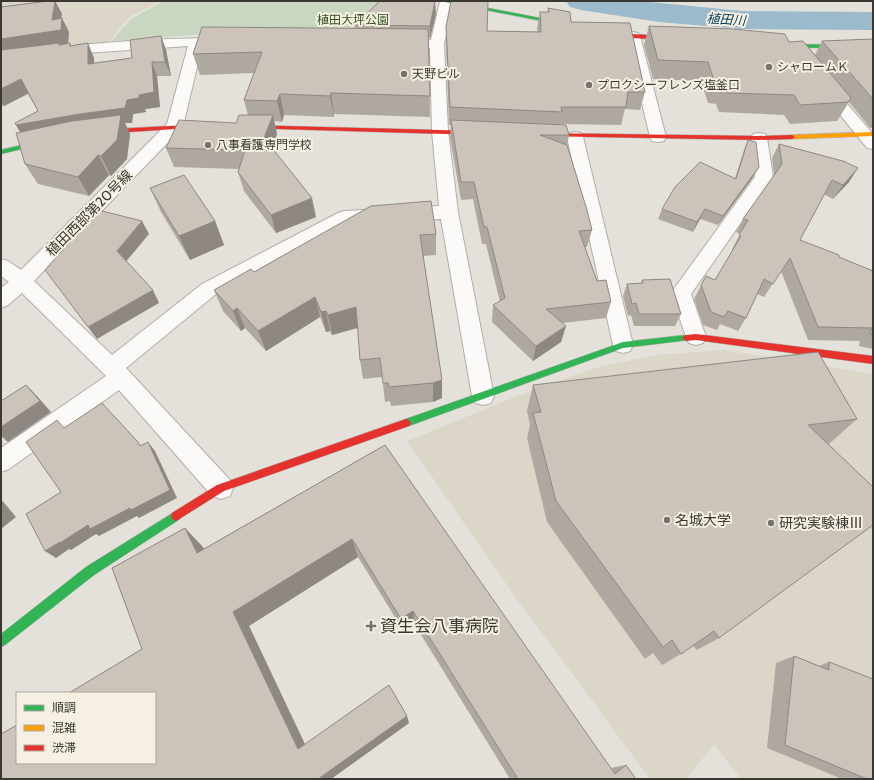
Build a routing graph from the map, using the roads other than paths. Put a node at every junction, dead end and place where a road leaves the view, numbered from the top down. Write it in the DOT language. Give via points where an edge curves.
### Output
graph roads {
  1 [pos="445,1"];
  2 [pos="578,26"];
  3 [pos="594,29"];
  4 [pos="633,36"];
  5 [pos="686,40"];
  6 [pos="196,42"];
  7 [pos="242,42"];
  8 [pos="383,43"];
  9 [pos="437,44"];
  10 [pos="770,45"];
  11 [pos="873,47"];
  12 [pos="1,60"];
  13 [pos="817,76"];
  14 [pos="175,126"];
  15 [pos="214,126"];
  16 [pos="238,127"];
  17 [pos="440,131"];
  18 [pos="90,133"];
  19 [pos="488,133"];
  20 [pos="527,135"];
  21 [pos="574,137"];
  22 [pos="658,137"];
  23 [pos="759,138"];
  24 [pos="870,138"];
  25 [pos="59,139"];
  26 [pos="1,152"];
  27 [pos="449,212"];
  28 [pos="1,266"];
  29 [pos="22,281"];
  30 [pos="1,300"];
  31 [pos="696,337"];
  32 [pos="623,345"];
  33 [pos="873,360"];
  34 [pos="116,372"];
  35 [pos="483,396"];
  36 [pos="1,461"];
  37 [pos="221,488"];
  38 [pos="1,641"];
  1 -- 2 [label="street"];
  1 -- 9 [label="street"];
  3 -- 4 [label="street"];
  4 -- 5 [label="street"];
  4 -- 22 [label="street"];
  6 -- 7 [label="street"];
  6 -- 12 [label="street" via="114,46"];
  6 -- 14 [label="street"];
  8 -- 9 [label="street"];
  9 -- 17 [label="street"];
  10 -- 11 [label="street" via="798,53"];
  13 -- 24 [label="street"];
  14 -- 15 [label="street"];
  14 -- 18 [label="street"];
  14 -- 29 [label="street, 植田西部第20号線"];
  16 -- 17 [label="street"];
  17 -- 19 [label="street"];
  17 -- 27 [label="street"];
  20 -- 21 [label="street"];
  21 -- 22 [label="street"];
  21 -- 32 [label="street"];
  22 -- 23 [label="street"];
  23 -- 24 [label="street"];
  23 -- 31 [label="street" via="764,177 681,293"];
  25 -- 26 [label="street"];
  27 -- 34 [label="street" via="344,217 208,289"];
  27 -- 35 [label="street"];
  28 -- 29 [label="street"];
  29 -- 30 [label="street, 植田西部第20号線"];
  29 -- 34 [label="street"];
  31 -- 32 [label="street"];
  31 -- 33 [label="street"];
  32 -- 35 [label="street"];
  34 -- 36 [label="street"];
  34 -- 37 [label="street"];
  35 -- 37 [label="street"];
  37 -- 38 [label="street" via="90,571"];
}
